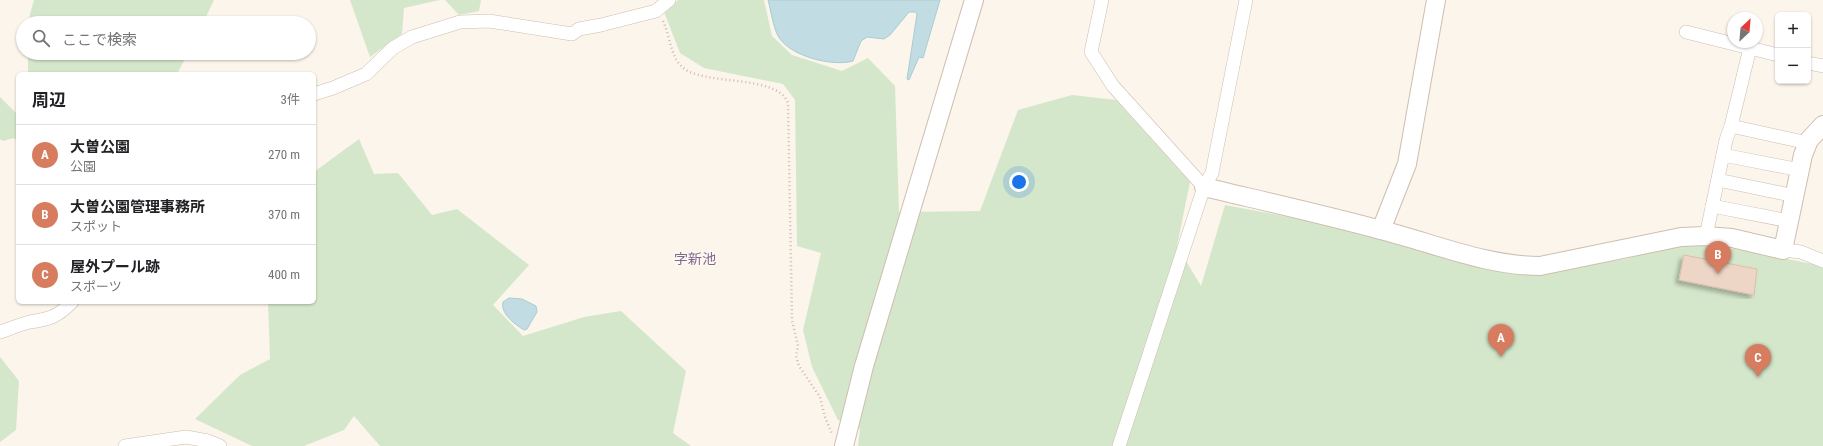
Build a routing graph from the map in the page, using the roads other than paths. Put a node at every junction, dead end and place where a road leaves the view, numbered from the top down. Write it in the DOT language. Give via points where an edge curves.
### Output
graph roads {
  1 [pos="669,0"];
  2 [pos="974,0"];
  3 [pos="1102,0"];
  4 [pos="1246,0"];
  5 [pos="1436,0"];
  6 [pos="1686,32"];
  7 [pos="1727,42"];
  8 [pos="1750,48"];
  9 [pos="1775,54"];
  10 [pos="1811,64"];
  11 [pos="1823,66"];
  12 [pos="316,93"];
  13 [pos="1823,125"];
  14 [pos="1731,126"];
  15 [pos="1808,143"];
  16 [pos="1723,155"];
  17 [pos="1800,170"];
  18 [pos="1718,180"];
  19 [pos="1204,187"];
  20 [pos="1795,196"];
  21 [pos="1712,206"];
  22 [pos="1789,221"];
  23 [pos="1381,230"];
  24 [pos="1706,236"];
  25 [pos="1783,250"];
  26 [pos="1823,261"];
  27 [pos="70,304"];
  28 [pos="0,332"];
  29 [pos="838,441"];
  30 [pos="125,446"];
  31 [pos="220,446"];
  32 [pos="1119,446"];
  1 -- 12 [label="street" via="656,11 579,29 572,34 489,21 460,22 412,37 393,48 366,74"];
  2 -- 29 [label="street" via="864,366"];
  3 -- 19 [label="street" via="1090,52 1113,86"];
  4 -- 19 [label="street" via="1212,173"];
  5 -- 23 [label="street" via="1406,164"];
  6 -- 7 [label="street"];
  8 -- 9 [label="street"];
  8 -- 14 [label="street"];
  10 -- 11 [label="street"];
  13 -- 15 [label="street"];
  14 -- 15 [label="street"];
  14 -- 16 [label="street"];
  15 -- 17 [label="street"];
  16 -- 17 [label="street"];
  16 -- 18 [label="street"];
  17 -- 20 [label="street"];
  18 -- 20 [label="street"];
  18 -- 21 [label="street"];
  19 -- 23 [label="street"];
  19 -- 32 [label="street"];
  20 -- 22 [label="street"];
  21 -- 22 [label="street"];
  21 -- 24 [label="street"];
  22 -- 25 [label="street"];
  23 -- 24 [label="street" via="1522,266 1540,266 1681,237"];
  24 -- 25 [label="street" via="1732,238"];
  25 -- 26 [label="street" via="1800,252"];
  27 -- 28 [label="street" via="59,314 46,320 30,322"];
  30 -- 31 [label="street" via="186,437"];
}
